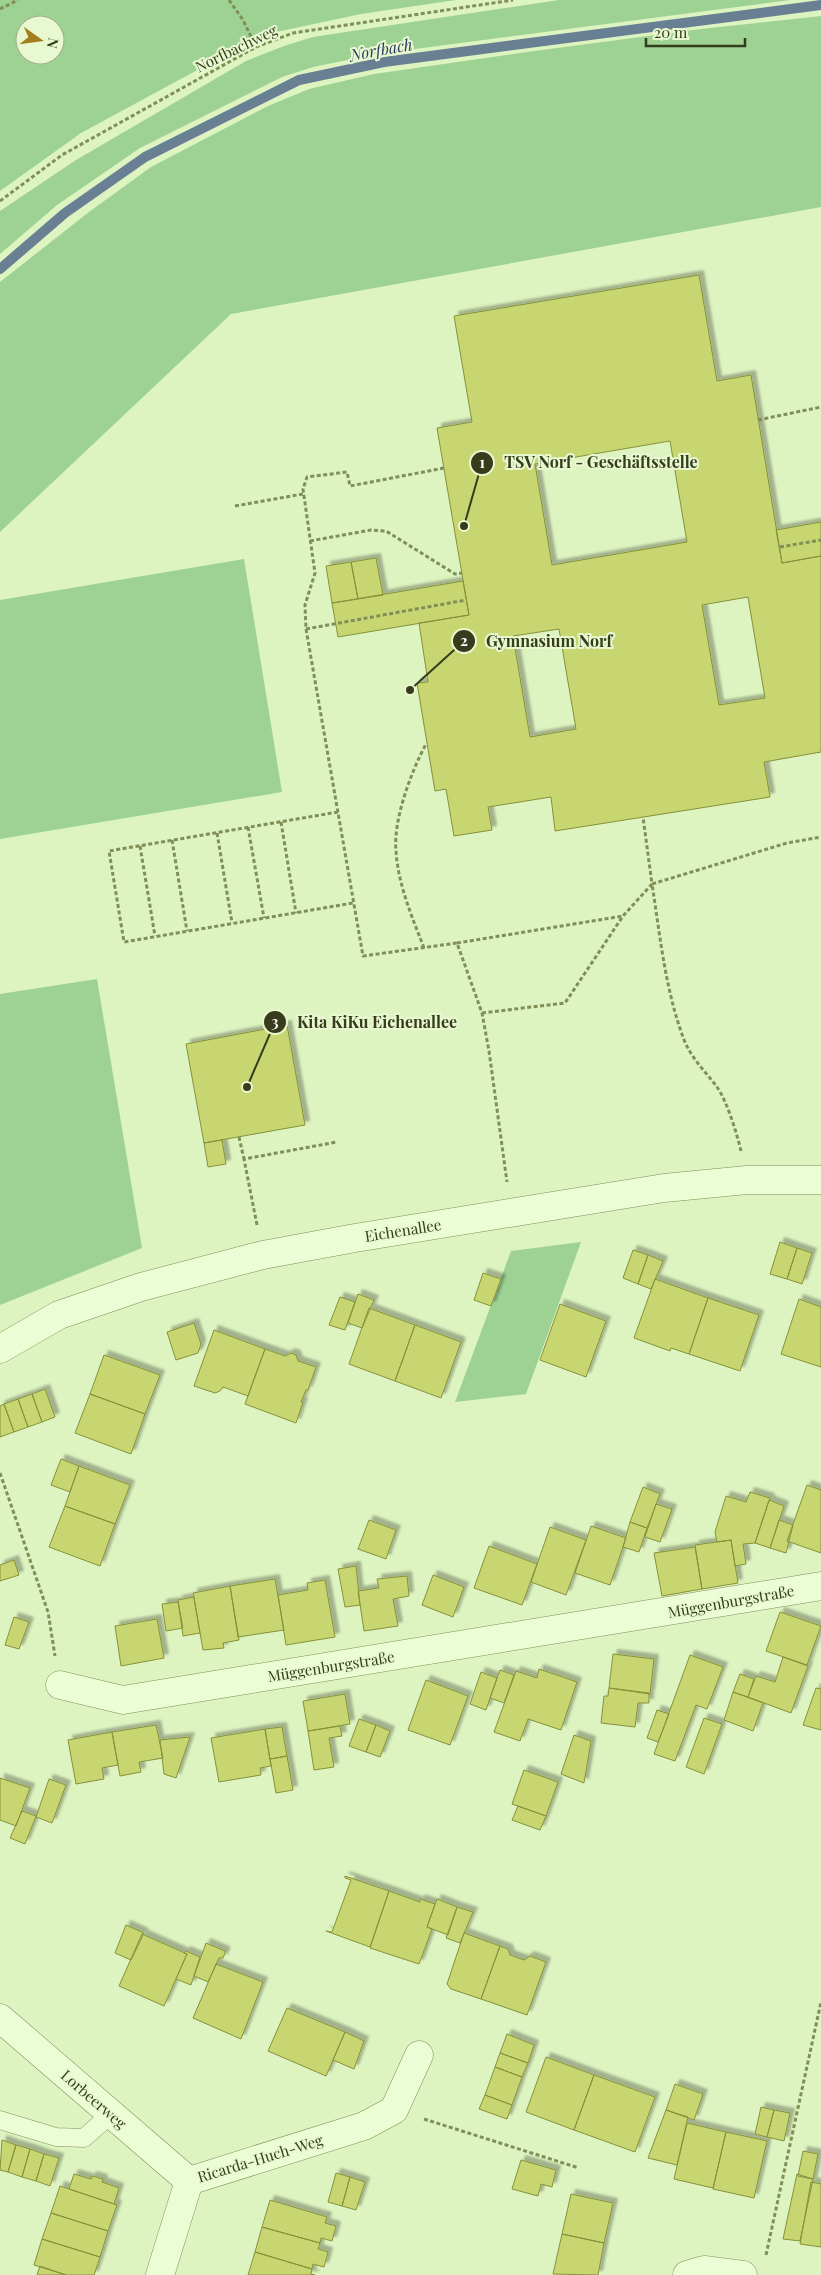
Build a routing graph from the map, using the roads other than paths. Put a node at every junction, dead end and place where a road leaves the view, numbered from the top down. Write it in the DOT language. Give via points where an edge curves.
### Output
graph roads {
  1 [pos="821,1180"];
  2 [pos="0,1348"];
  3 [pos="821,1586"];
  4 [pos="60,1685"];
  5 [pos="0,2018"];
  6 [pos="419,2055"];
  7 [pos="111,2114"];
  8 [pos="0,2120"];
  9 [pos="189,2181"];
  10 [pos="160,2275"];
  11 [pos="687,2275"];
  12 [pos="743,2275"];
  1 -- 2 [label="street, Eichenallee" via="747,1180 664,1188 263,1255 141,1287 60,1315"];
  3 -- 4 [label="street, Müggenburgstraße" via="122,1700"];
  5 -- 7 [label="street, Lorbeerweg"];
  6 -- 9 [label="street, Ricarda-Huch-Weg" via="394,2110 364,2126"];
  7 -- 8 [label="lane" via="84,2138 56,2136"];
  7 -- 9 [label="street, Lorbeerweg"];
  9 -- 10 [label="street, Ricarda-Huch-Weg"];
  11 -- 12 [label="street" via="704,2270"];
}
